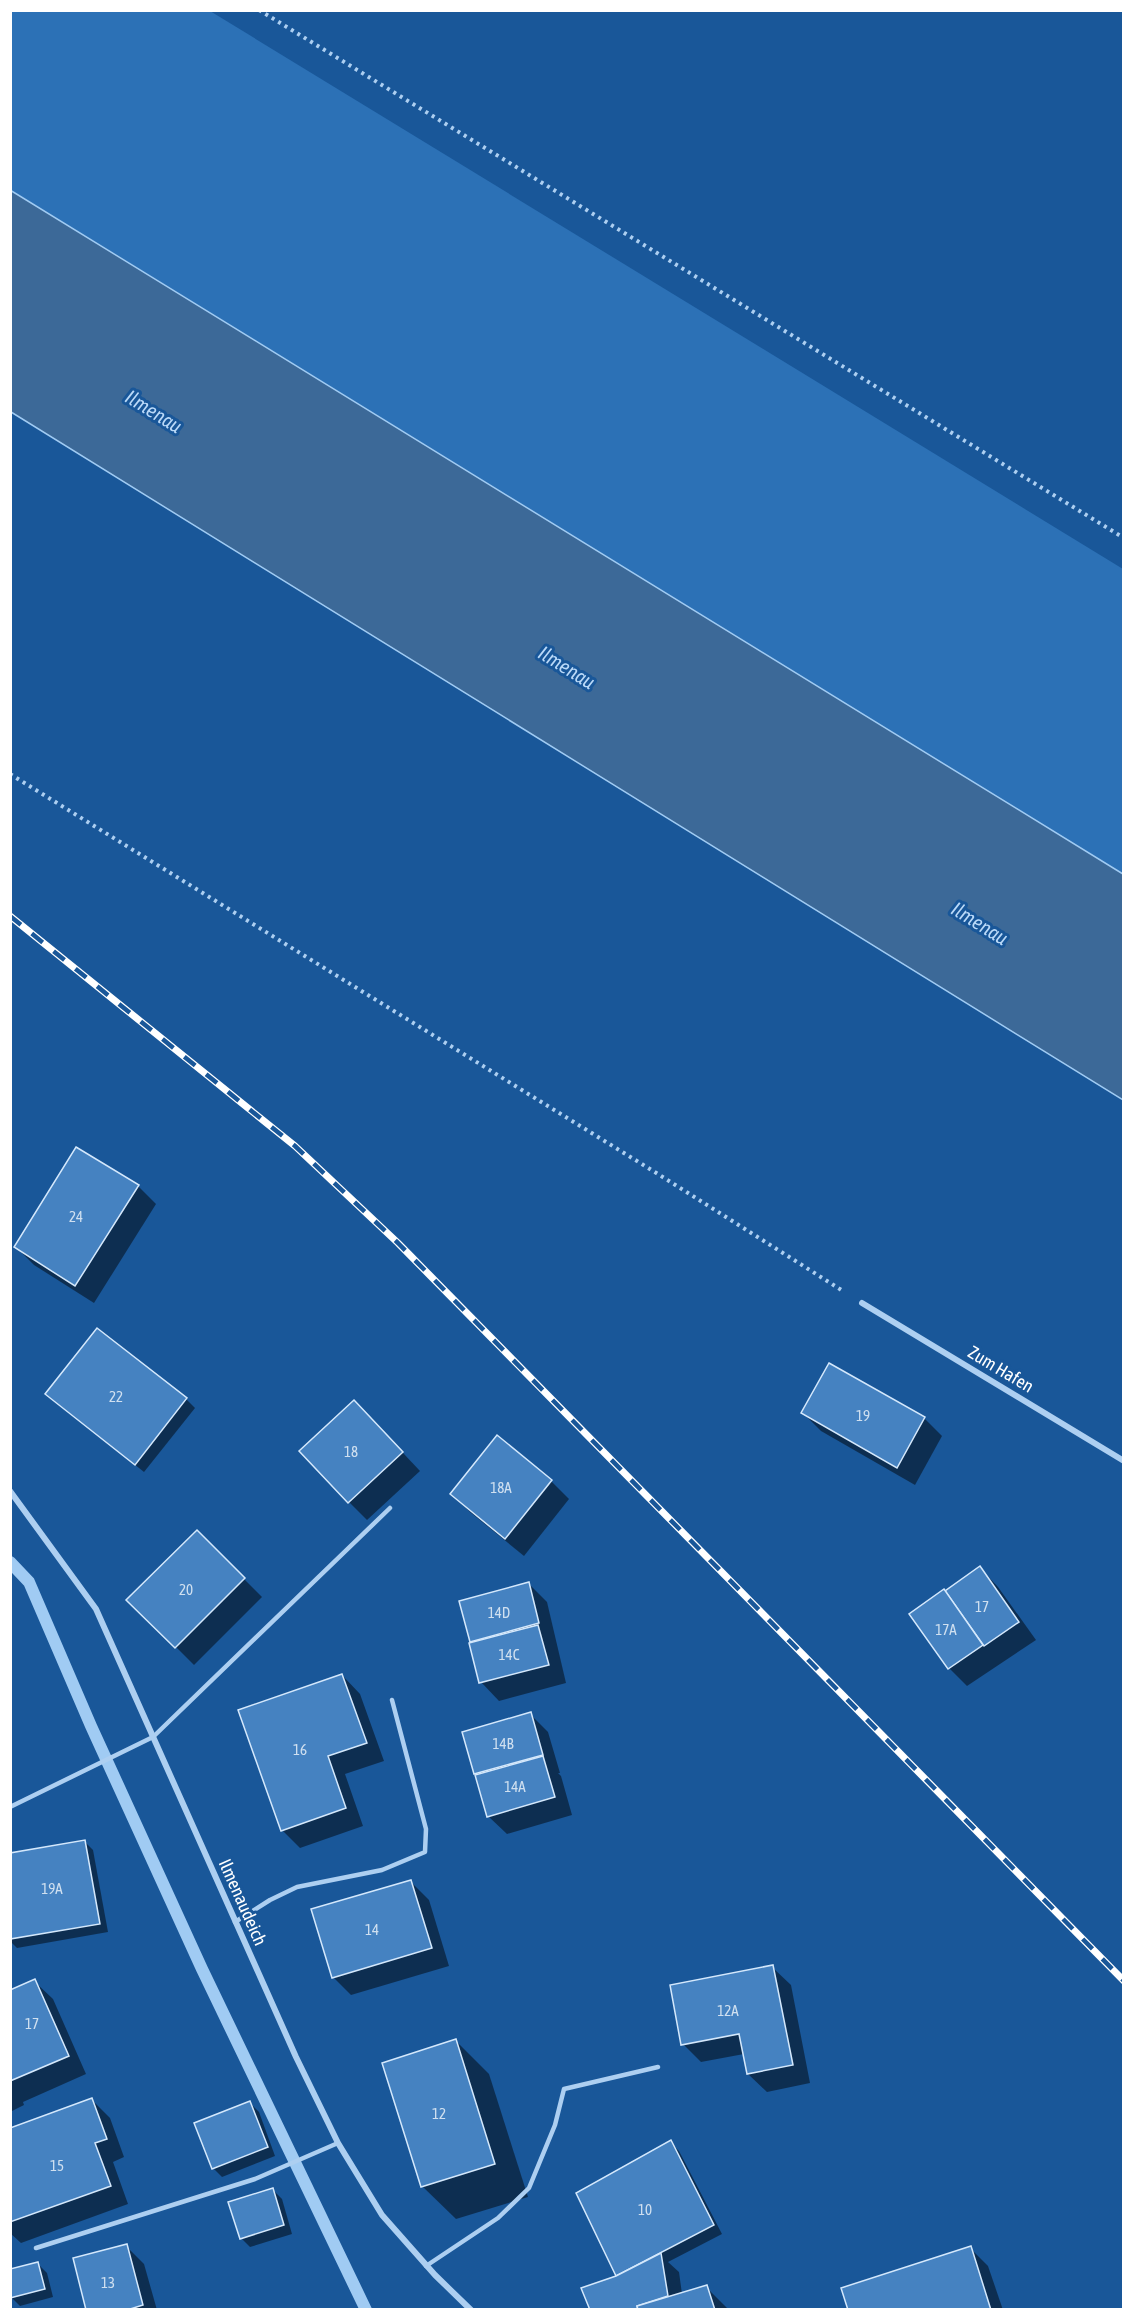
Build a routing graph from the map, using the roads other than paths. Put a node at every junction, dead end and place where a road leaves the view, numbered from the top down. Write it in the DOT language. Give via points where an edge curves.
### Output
graph roads {
  1 [pos="862,1303"];
  2 [pos="1124,1461"];
  3 [pos="12,1495"];
  4 [pos="390,1508"];
  5 [pos="393,1700"];
  6 [pos="153,1737"];
  7 [pos="10,1807"];
  8 [pos="236,1922"];
  9 [pos="658,2067"];
  10 [pos="338,2143"];
  11 [pos="36,2248"];
  12 [pos="426,2266"];
  13 [pos="471,2310"];
  1 -- 2 [label="street, Zum Hafen"];
  3 -- 6 [label="street, Ilmenaudeich" via="96,1609"];
  4 -- 6 [label="lane"];
  5 -- 8 [label="lane" via="426,1829 425,1852 382,1870 297,1887"];
  6 -- 7 [label="lane"];
  6 -- 8 [label="street, Ilmenaudeich"];
  8 -- 10 [label="street, Ilmenaudeich"];
  9 -- 12 [label="lane" via="564,2089 555,2125 529,2188 498,2218"];
  10 -- 11 [label="lane" via="255,2179"];
  10 -- 12 [label="street, Ilmenaudeich" via="382,2215"];
  12 -- 13 [label="street, Ilmenaudeich"];
}
